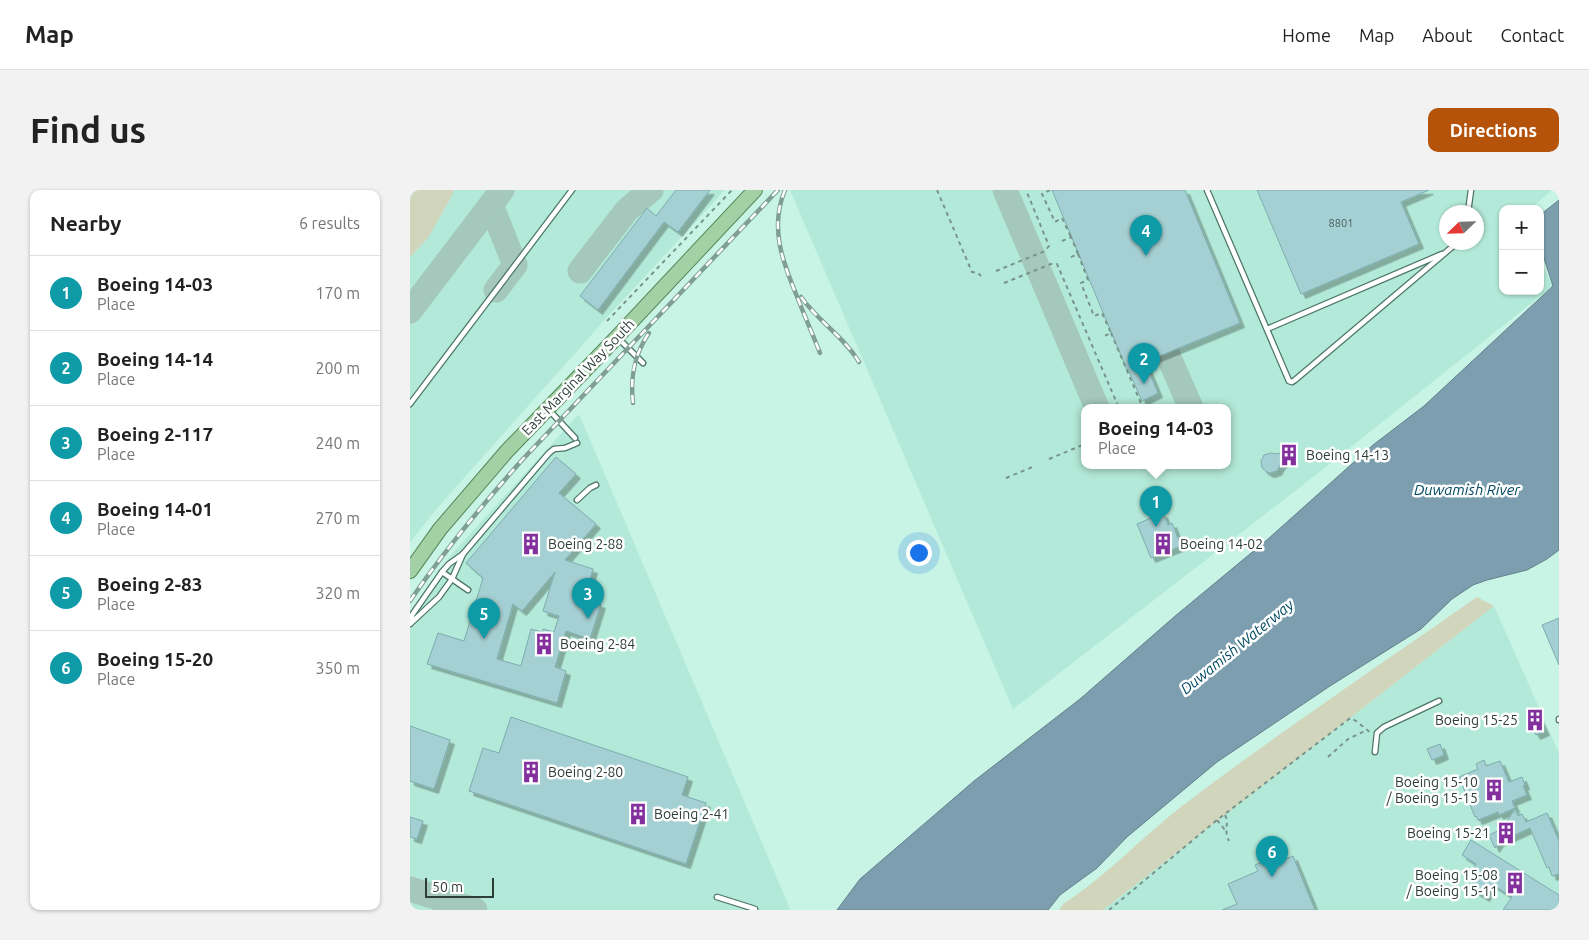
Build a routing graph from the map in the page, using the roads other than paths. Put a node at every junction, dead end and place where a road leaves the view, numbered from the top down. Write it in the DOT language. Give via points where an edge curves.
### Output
graph roads {
  1 [pos="572,190"];
  2 [pos="755,190"];
  3 [pos="1207,190"];
  4 [pos="1471,190"];
  5 [pos="1469,205"];
  6 [pos="1448,252"];
  7 [pos="1267,329"];
  8 [pos="617,337"];
  9 [pos="643,362"];
  10 [pos="410,404"];
  11 [pos="548,409"];
  12 [pos="596,485"];
  13 [pos="578,500"];
  14 [pos="463,554"];
  15 [pos="410,570"];
  16 [pos="442,572"];
  17 [pos="452,579"];
  18 [pos="468,590"];
  19 [pos="410,624"];
  20 [pos="1440,701"];
  21 [pos="1375,752"];
  22 [pos="717,897"];
  23 [pos="755,910"];
  1 -- 10 [label="lane"];
  2 -- 8 [label="main road, East Marginal Way South"];
  3 -- 7 [label="lane"];
  4 -- 5 [label="lane"];
  6 -- 7 [label="lane"];
  6 -- 7 [label="lane" via="1292,382"];
  8 -- 9 [label="lane"];
  8 -- 11 [label="main road, East Marginal Way South"];
  11 -- 14 [label="lane" via="576,441 549,453"];
  11 -- 15 [label="main road, East Marginal Way South" via="506,451"];
  12 -- 13 [label="lane"];
  14 -- 16 [label="lane"];
  14 -- 17 [label="lane"];
  16 -- 17 [label="lane"];
  16 -- 19 [label="lane" via="412,615"];
  17 -- 18 [label="lane"];
  17 -- 19 [label="lane" via="435,602"];
  20 -- 21 [label="lane" via="1384,727 1377,733"];
  22 -- 23 [label="lane"];
}
